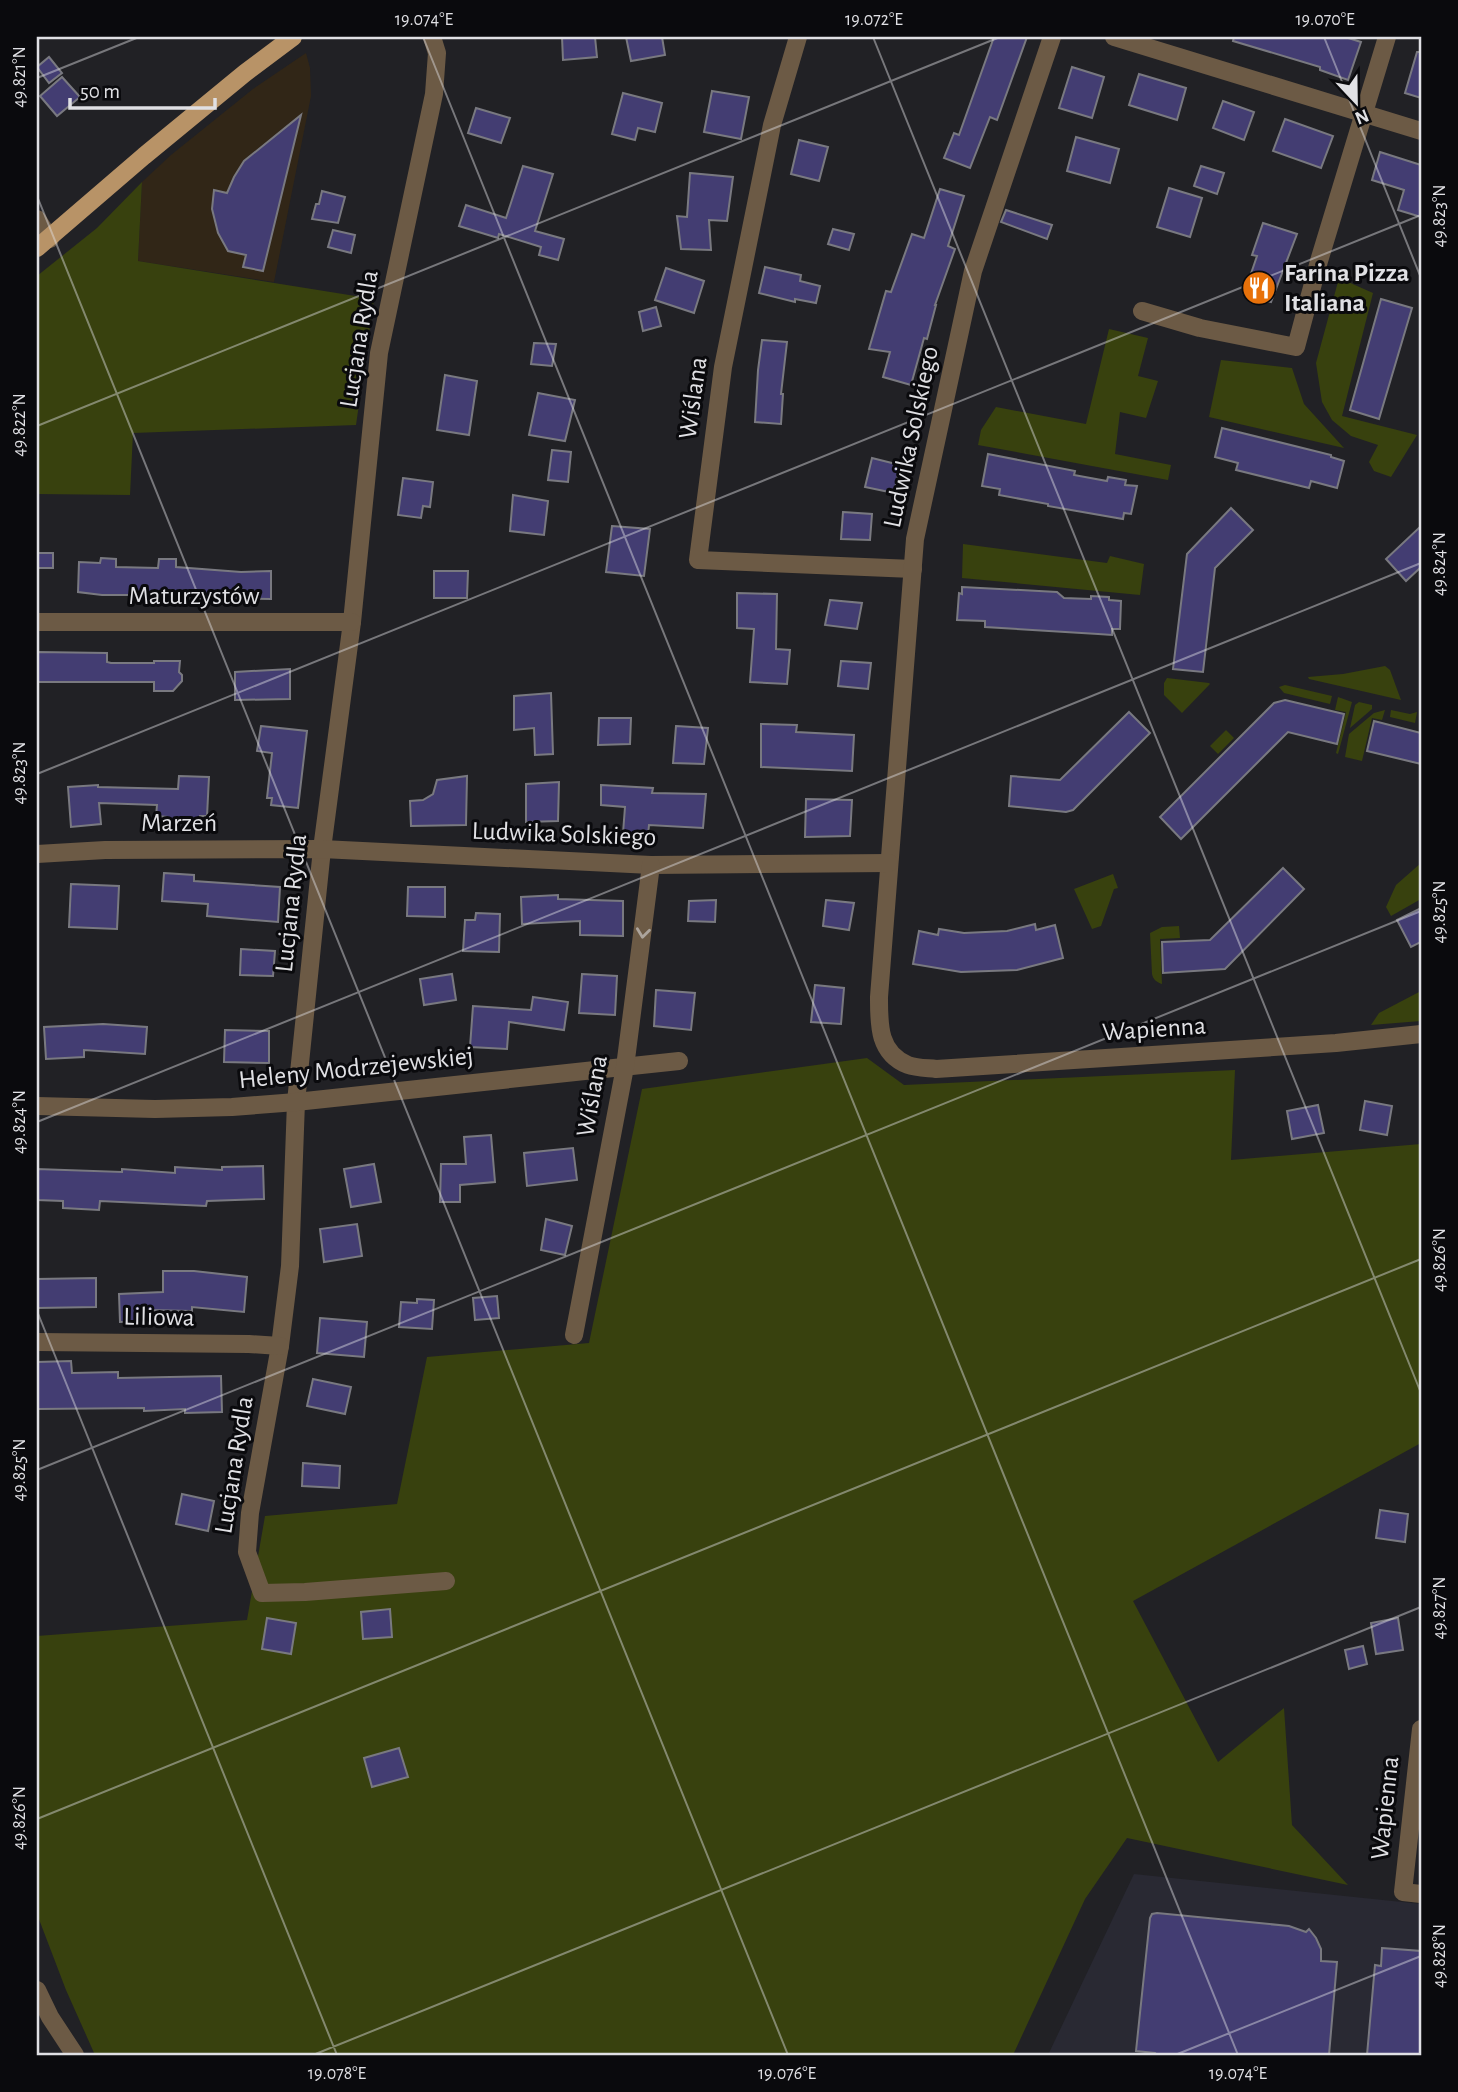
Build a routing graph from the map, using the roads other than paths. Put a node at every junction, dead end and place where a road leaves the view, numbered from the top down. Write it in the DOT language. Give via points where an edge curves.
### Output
graph roads {
  1 [pos="293,37"];
  2 [pos="432,37"];
  3 [pos="798,37"];
  4 [pos="1052,37"];
  5 [pos="1114,37"];
  6 [pos="1387,37"];
  7 [pos="1364,114"];
  8 [pos="1421,131"];
  9 [pos="37,219"];
  10 [pos="43,244"];
  11 [pos="1142,311"];
  12 [pos="913,569"];
  13 [pos="37,622"];
  14 [pos="352,622"];
  15 [pos="322,849"];
  16 [pos="37,854"];
  17 [pos="889,863"];
  18 [pos="651,865"];
  19 [pos="1421,1034"];
  20 [pos="893,1056"];
  21 [pos="679,1061"];
  22 [pos="625,1067"];
  23 [pos="296,1102"];
  24 [pos="37,1106"];
  25 [pos="574,1335"];
  26 [pos="37,1342"];
  27 [pos="280,1346"];
  28 [pos="446,1581"];
  29 [pos="1421,1729"];
  30 [pos="1421,1894"];
  31 [pos="37,1990"];
  32 [pos="75,2055"];
  1 -- 10 [label="main road"];
  2 -- 14 [label="street, Lucjana Rydla" via="437,53 434,94 379,353"];
  3 -- 12 [label="street, Wiślana" via="772,125 723,367 698,560"];
  4 -- 12 [label="street, Ludwika Solskiego" via="973,271 915,539"];
  5 -- 7 [label="street"];
  6 -- 7 [label="street"];
  7 -- 8 [label="street"];
  7 -- 11 [label="street" via="1296,347"];
  9 -- 10 [label="street"];
  12 -- 17 [label="street, Ludwika Solskiego"];
  13 -- 14 [label="street, Maturzystów"];
  14 -- 15 [label="street, Lucjana Rydla"];
  15 -- 16 [label="street, Marzeń"];
  15 -- 18 [label="street, Ludwika Solskiego"];
  15 -- 23 [label="street, Lucjana Rydla"];
  17 -- 18 [label="street, Ludwika Solskiego"];
  17 -- 20 [label="street, Ludwika Solskiego" via="879,1025"];
  18 -- 22 [label="street, Wiślana, one-way"];
  19 -- 20 [label="street, Wapienna" via="936,1069 908,1065"];
  21 -- 22 [label="street, Heleny Modrzejewskiej"];
  22 -- 23 [label="street, Heleny Modrzejewskiej"];
  22 -- 25 [label="street, Wiślana"];
  23 -- 24 [label="street, Heleny Modrzejewskiej" via="168,1109"];
  23 -- 27 [label="street, Lucjana Rydla" via="290,1266"];
  26 -- 27 [label="street, Liliowa"];
  27 -- 28 [label="street, Lucjana Rydla" via="247,1552 262,1593"];
  29 -- 30 [label="street, Wapienna" via="1403,1892"];
  31 -- 32 [label="street"];
}
